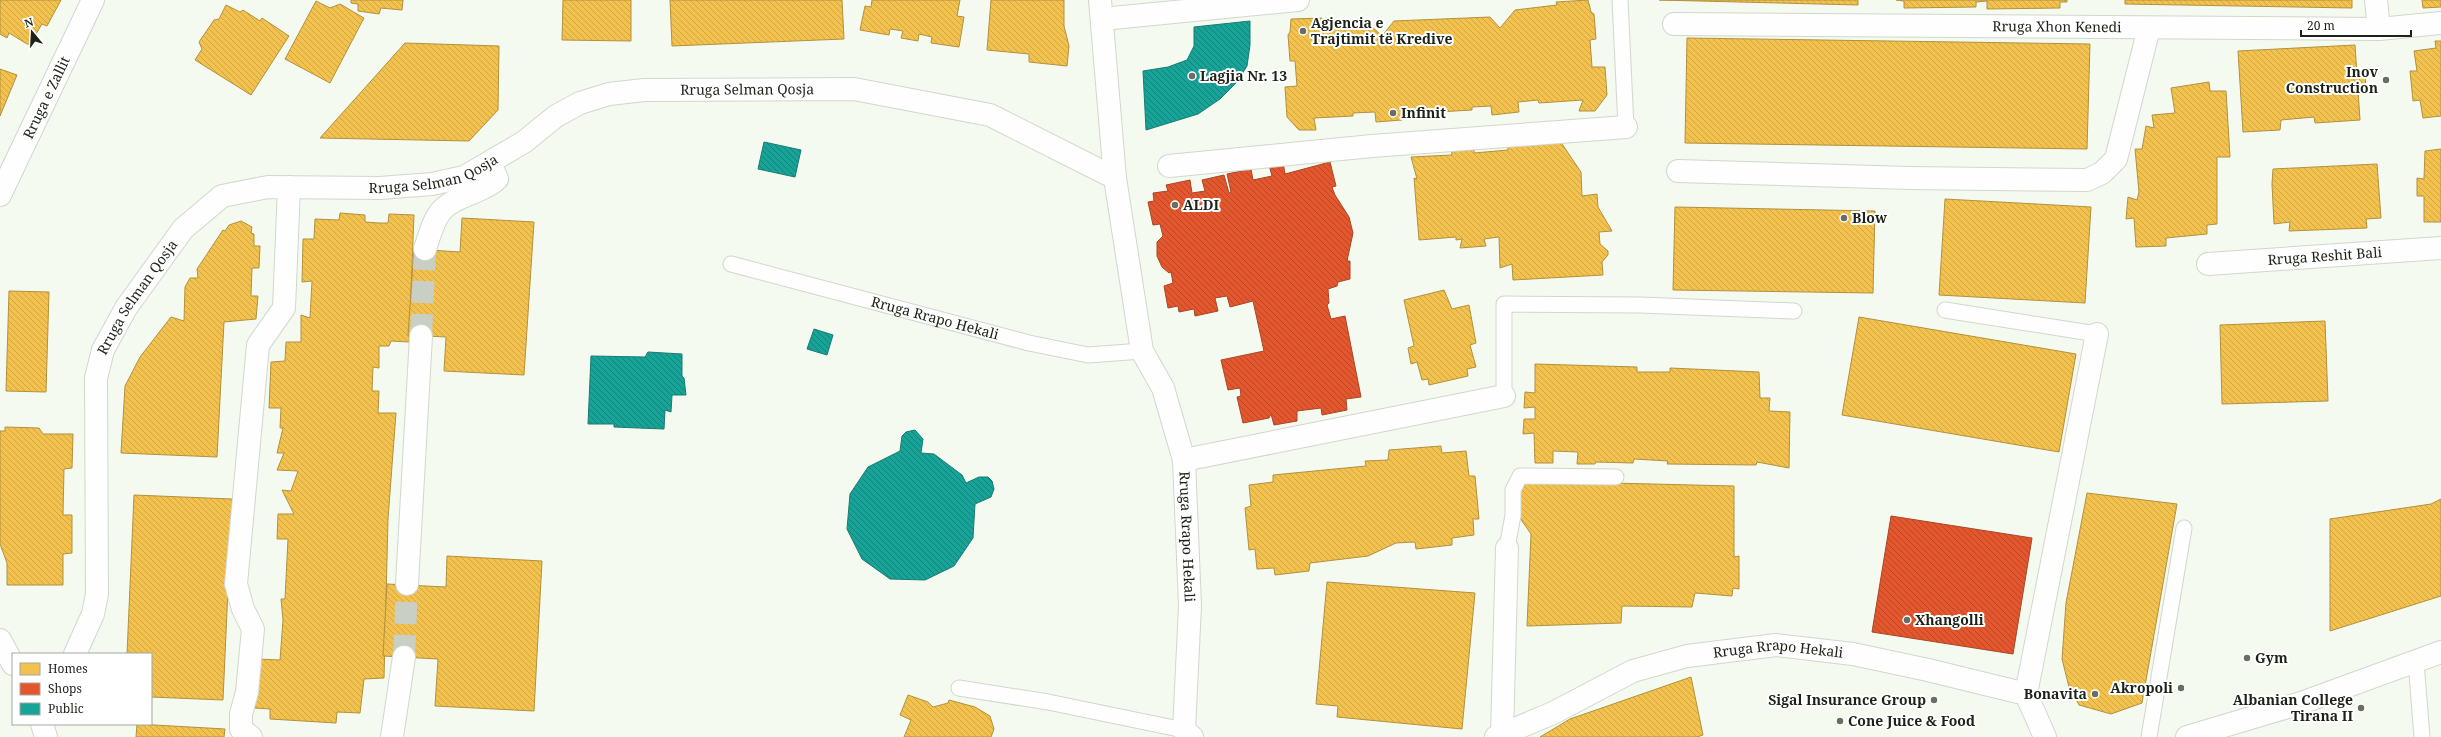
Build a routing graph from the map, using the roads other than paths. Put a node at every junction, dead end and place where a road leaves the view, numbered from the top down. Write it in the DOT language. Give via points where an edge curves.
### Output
graph roads {
  1 [pos="93,0"];
  2 [pos="1298,0"];
  3 [pos="1620,0"];
  4 [pos="2376,0"];
  5 [pos="1101,9"];
  6 [pos="2441,23"];
  7 [pos="1674,24"];
  8 [pos="2149,28"];
  9 [pos="2379,29"];
  10 [pos="1626,127"];
  11 [pos="490,163"];
  12 [pos="1168,166"];
  13 [pos="1678,171"];
  14 [pos="1115,178"];
  15 [pos="289,187"];
  16 [pos="0,195"];
  17 [pos="2441,248"];
  18 [pos="426,249"];
  19 [pos="731,264"];
  20 [pos="2208,264"];
  21 [pos="1945,310"];
  22 [pos="1794,311"];
  23 [pos="2097,334"];
  24 [pos="421,336"];
  25 [pos="1142,351"];
  26 [pos="1504,396"];
  27 [pos="1184,460"];
  28 [pos="1616,477"];
  29 [pos="2184,528"];
  30 [pos="1507,548"];
  31 [pos="407,584"];
  32 [pos="0,640"];
  33 [pos="2441,652"];
  34 [pos="75,653"];
  35 [pos="404,657"];
  36 [pos="12,662"];
  37 [pos="2416,662"];
  38 [pos="958,688"];
  39 [pos="2026,694"];
  40 [pos="42,725"];
  41 [pos="1188,733"];
  42 [pos="1499,736"];
  43 [pos="46,737"];
  44 [pos="252,737"];
  45 [pos="392,737"];
  46 [pos="2045,737"];
  47 [pos="2149,737"];
  48 [pos="2187,737"];
  49 [pos="2422,737"];
  1 -- 16 [label="street, Rruga e Zallit"];
  2 -- 5 [label="street, Rruga Rrapo Hekali"];
  3 -- 10 [label="lane"];
  4 -- 9 [label="street"];
  5 -- 14 [label="street, Rruga Rrapo Hekali"];
  6 -- 9 [label="street, Rruga Xhon Kenedi"];
  7 -- 8 [label="street, Rruga Xhon Kenedi"];
  8 -- 9 [label="street, Rruga Xhon Kenedi"];
  8 -- 13 [label="street" via="2116,159 2102,173 2088,180"];
  10 -- 12 [label="street" via="1372,146"];
  11 -- 14 [label="street, Rruga Selman Qosja" via="580,102 609,94 644,90 854,89 990,115"];
  11 -- 15 [label="street, Rruga Selman Qosja" via="464,177 432,184 380,188"];
  11 -- 18 [label="street" via="497,179 485,188 453,200 436,215"];
  14 -- 25 [label="street, Rruga Rrapo Hekali"];
  15 -- 34 [label="street, Rruga Selman Qosja" via="268,187 222,196 183,229 126,308 103,350 96,378 97,594 93,614"];
  15 -- 44 [label="street" via="284,308 258,345 236,584 243,609 253,629 247,692 241,714 241,729"];
  17 -- 20 [label="street, Rruga Reshit Bali"];
  19 -- 25 [label="lane, Rruga Rrapo Hekali" via="1029,343 1088,355"];
  21 -- 23 [label="lane"];
  22 -- 26 [label="lane" via="1640,305 1504,304"];
  23 -- 39 [label="street"];
  24 -- 31 [label="street"];
  25 -- 27 [label="street, Rruga Rrapo Hekali" via="1163,388"];
  26 -- 27 [label="street"];
  27 -- 41 [label="street, Rruga Rrapo Hekali" via="1190,606"];
  28 -- 30 [label="lane" via="1520,476 1513,490 1513,515"];
  29 -- 47 [label="lane"];
  30 -- 42 [label="street"];
  32 -- 36 [label="street"];
  33 -- 37 [label="street"];
  35 -- 45 [label="street"];
  37 -- 48 [label="street" via="2301,703"];
  37 -- 49 [label="lane"];
  38 -- 41 [label="lane, Rruga Rrapo Hekali" via="1048,702"];
  39 -- 42 [label="street, Rruga Rrapo Hekali" via="1853,654 1776,645 1687,656 1633,672 1554,713"];
  39 -- 46 [label="street"];
  40 -- 43 [label="street"];
}
